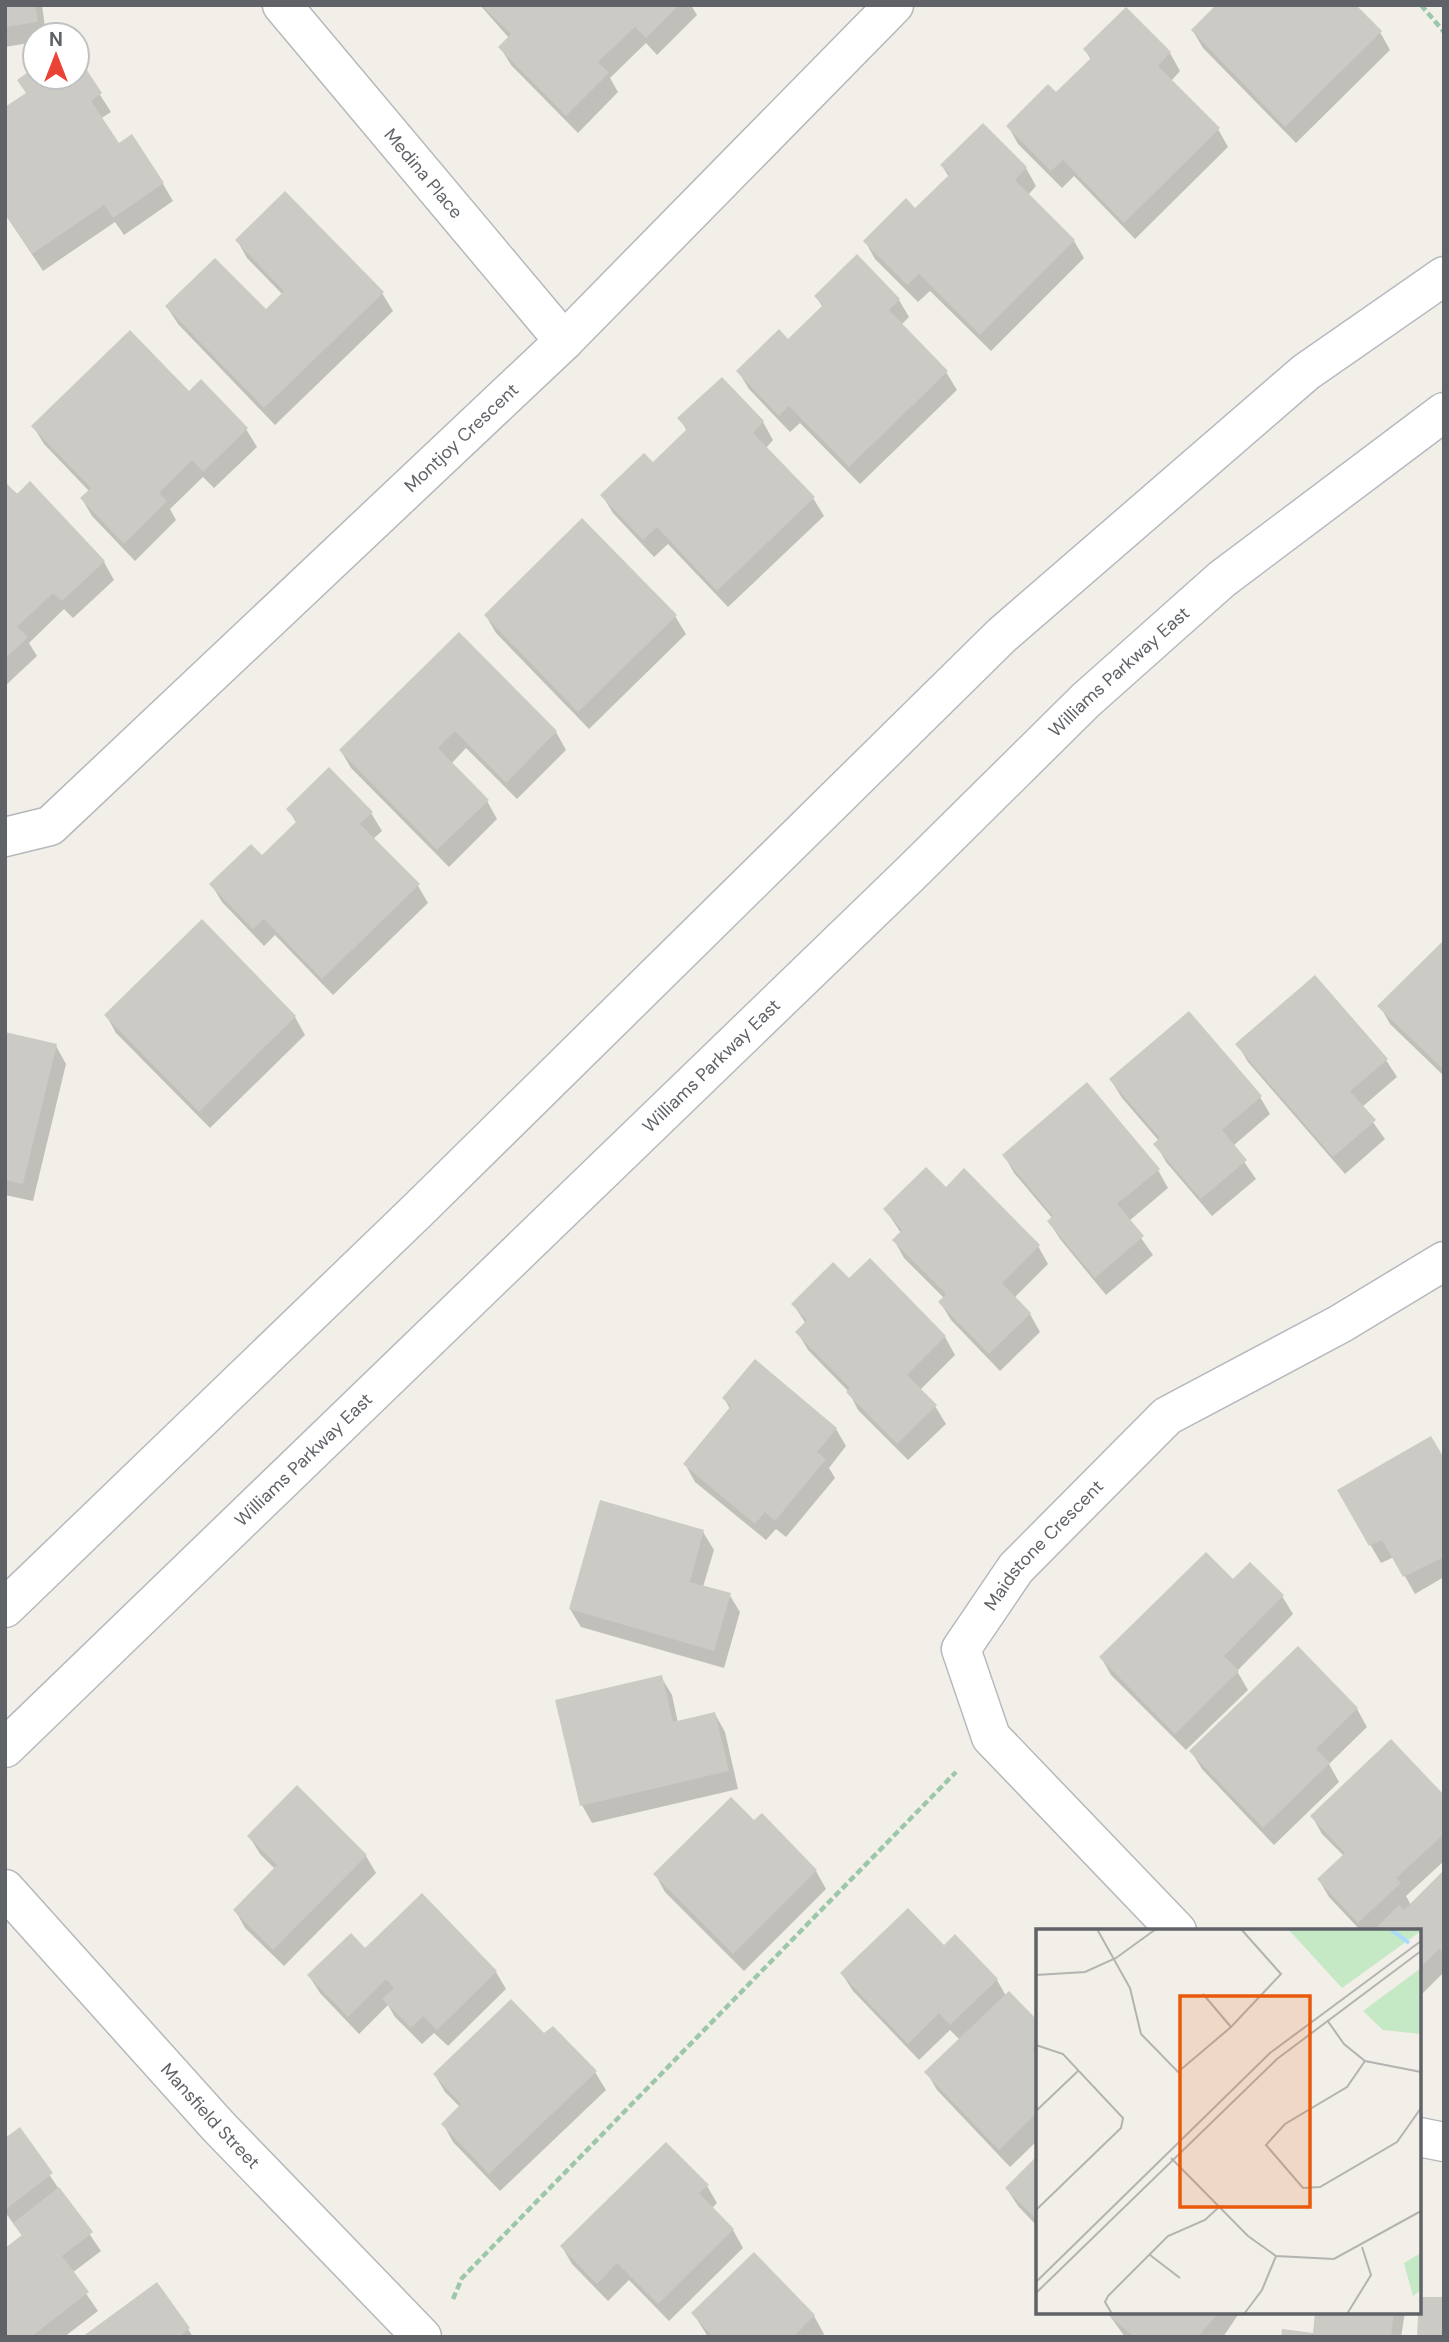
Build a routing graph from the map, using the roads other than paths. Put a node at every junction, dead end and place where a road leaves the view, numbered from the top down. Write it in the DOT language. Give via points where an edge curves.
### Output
graph roads {
  1 [pos="282,5"];
  2 [pos="894,5"];
  3 [pos="1444,276"];
  4 [pos="564,341"];
  5 [pos="1444,412"];
  6 [pos="5,837"];
  7 [pos="1444,1261"];
  8 [pos="5,1608"];
  9 [pos="5,1748"];
  10 [pos="5,1889"];
  11 [pos="1175,1929"];
  12 [pos="1421,2137"];
  13 [pos="1444,2142"];
  14 [pos="422,2337"];
  1 -- 4 [label="main road, Medina Place"];
  2 -- 4 [label="main road, Montjoy Crescent"];
  3 -- 8 [label="main road" via="1306,372 1002,635 417,1211"];
  4 -- 6 [label="main road, Montjoy Crescent" via="50,825"];
  5 -- 9 [label="main road, Williams Parkway East" via="1222,579 1086,700"];
  7 -- 11 [label="main road, Maidstone Crescent" via="1340,1324 1167,1416 1016,1568 961,1649 991,1737"];
  10 -- 14 [label="main road, Mansfield Street" via="218,2126"];
  12 -- 13 [label="main road"];
}
